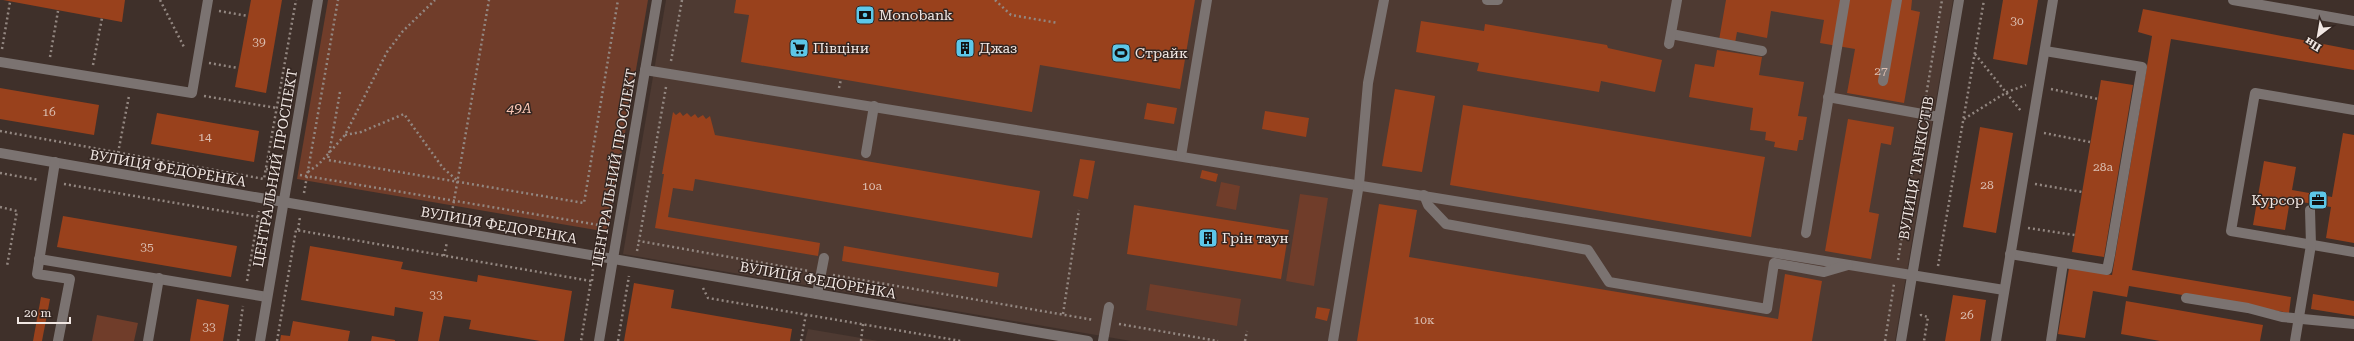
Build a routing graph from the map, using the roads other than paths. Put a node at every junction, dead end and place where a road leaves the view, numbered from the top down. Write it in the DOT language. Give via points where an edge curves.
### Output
graph roads {
  1 [pos="318,0"];
  2 [pos="657,0"];
  3 [pos="1207,0"];
  4 [pos="1384,0"];
  5 [pos="1487,0"];
  6 [pos="1498,0"];
  7 [pos="1677,0"];
  8 [pos="1845,0"];
  9 [pos="1897,0"];
  10 [pos="1959,0"];
  11 [pos="2053,0"];
  12 [pos="2233,0"];
  13 [pos="2280,4"];
  14 [pos="207,5"];
  15 [pos="2354,21"];
  16 [pos="1762,51"];
  17 [pos="2045,51"];
  18 [pos="1,57"];
  19 [pos="645,70"];
  20 [pos="1883,81"];
  21 [pos="1828,97"];
  22 [pos="874,106"];
  23 [pos="2354,110"];
  24 [pos="1939,117"];
  25 [pos="0,153"];
  26 [pos="866,153"];
  27 [pos="1181,156"];
  28 [pos="55,162"];
  29 [pos="1359,184"];
  30 [pos="1424,195"];
  31 [pos="283,202"];
  32 [pos="2310,210"];
  33 [pos="1806,233"];
  34 [pos="2311,245"];
  35 [pos="2354,252"];
  36 [pos="2010,254"];
  37 [pos="824,258"];
  38 [pos="39,259"];
  39 [pos="613,259"];
  40 [pos="2063,263"];
  41 [pos="1852,264"];
  42 [pos="1912,274"];
  43 [pos="159,278"];
  44 [pos="2004,290"];
  45 [pos="817,294"];
  46 [pos="267,297"];
  47 [pos="2186,298"];
  48 [pos="1109,307"];
  49 [pos="2299,317"];
  50 [pos="2354,324"];
  51 [pos="1999,340"];
  52 [pos="58,341"];
  53 [pos="148,341"];
  54 [pos="260,341"];
  55 [pos="599,341"];
  56 [pos="1088,341"];
  57 [pos="1103,341"];
  58 [pos="1332,341"];
  59 [pos="1901,341"];
  60 [pos="2050,341"];
  61 [pos="2295,341"];
  1 -- 31 [label="street, ЦЕНТРАЛЬНИЙ ПРОСПЕКТ"];
  2 -- 19 [label="street, ЦЕНТРАЛЬНИЙ ПРОСПЕКТ"];
  3 -- 27 [label="street"];
  4 -- 29 [label="street" via="1368,83"];
  5 -- 6 [label="street"];
  7 -- 16 [label="street" via="1670,39"];
  8 -- 21 [label="street"];
  9 -- 20 [label="street"];
  10 -- 24 [label="street, ВУЛИЦЯ ТАНКІСТІВ"];
  11 -- 17 [label="street"];
  12 -- 13 [label="street"];
  13 -- 15 [label="street"];
  14 -- 18 [label="street" via="192,93 48,69"];
  17 -- 36 [label="street"];
  17 -- 40 [label="street" via="2142,67 2107,270"];
  19 -- 22 [label="street"];
  19 -- 39 [label="street, ЦЕНТРАЛЬНИЙ ПРОСПЕКТ"];
  21 -- 24 [label="street"];
  21 -- 33 [label="street"];
  22 -- 26 [label="street"];
  22 -- 27 [label="street"];
  23 -- 34 [label="street" via="2254,93 2231,231"];
  24 -- 42 [label="street, ВУЛИЦЯ ТАНКІСТІВ"];
  25 -- 28 [label="street, ВУЛИЦЯ ФЕДОРЕНКА"];
  27 -- 29 [label="street"];
  28 -- 31 [label="street, ВУЛИЦЯ ФЕДОРЕНКА"];
  28 -- 38 [label="street"];
  29 -- 30 [label="street"];
  29 -- 58 [label="street"];
  30 -- 41 [label="street"];
  30 -- 41 [label="street" via="1428,205 1446,224 1588,250 1610,282 1766,309 1774,263 1824,272"];
  31 -- 39 [label="street, ВУЛИЦЯ ФЕДОРЕНКА"];
  31 -- 46 [label="street, ЦЕНТРАЛЬНИЙ ПРОСПЕКТ"];
  32 -- 34 [label="street"];
  34 -- 35 [label="street"];
  34 -- 49 [label="street"];
  36 -- 40 [label="street"];
  36 -- 44 [label="street"];
  37 -- 45 [label="street"];
  38 -- 43 [label="street"];
  38 -- 52 [label="street" via="37,274 70,279"];
  39 -- 45 [label="street, ВУЛИЦЯ ФЕДОРЕНКА"];
  39 -- 55 [label="street, ЦЕНТРАЛЬНИЙ ПРОСПЕКТ"];
  40 -- 60 [label="street"];
  41 -- 42 [label="street"];
  42 -- 44 [label="street"];
  42 -- 59 [label="street, ВУЛИЦЯ ТАНКІСТІВ"];
  43 -- 46 [label="street"];
  43 -- 53 [label="street"];
  44 -- 51 [label="street"];
  45 -- 56 [label="street, ВУЛИЦЯ ФЕДОРЕНКА"];
  46 -- 54 [label="street, ЦЕНТРАЛЬНИЙ ПРОСПЕКТ"];
  47 -- 49 [label="street" via="2248,308 2282,317"];
  48 -- 57 [label="street"];
  49 -- 50 [label="street"];
  49 -- 61 [label="street"];
}
